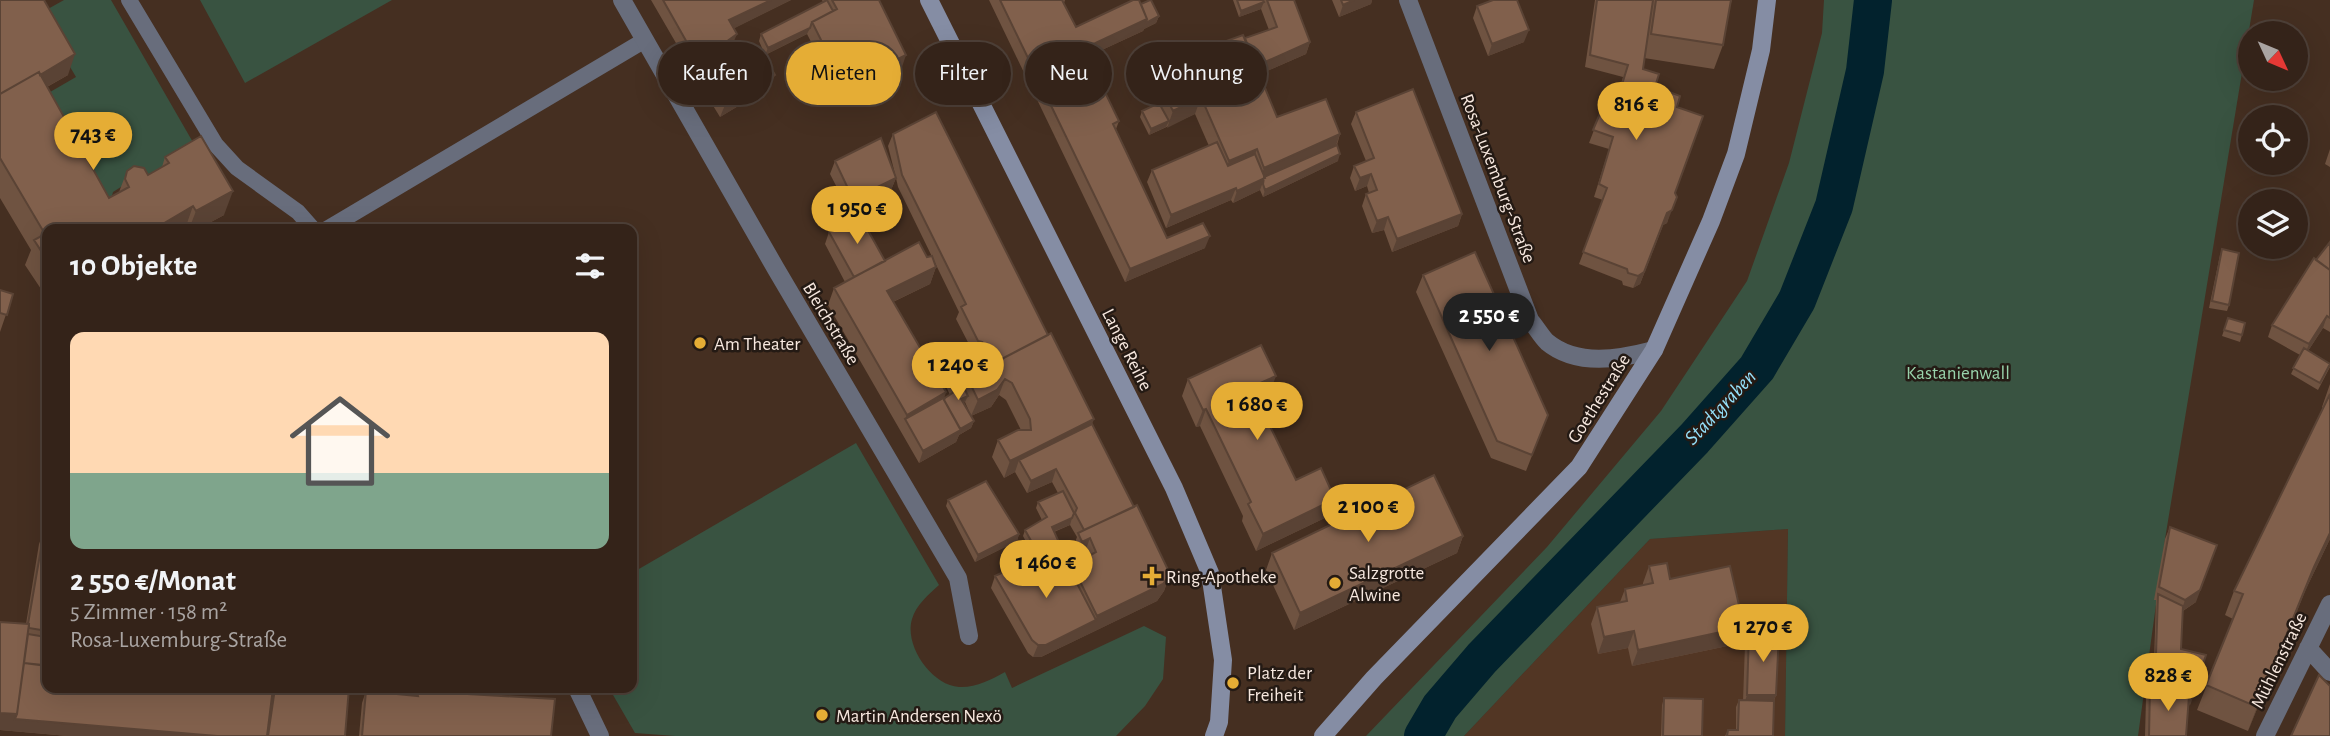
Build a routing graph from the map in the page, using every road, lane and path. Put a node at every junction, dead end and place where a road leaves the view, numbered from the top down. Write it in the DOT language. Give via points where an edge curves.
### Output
graph roads {
  1 [pos="129,0"];
  2 [pos="622,0"];
  3 [pos="929,0"];
  4 [pos="1408,0"];
  5 [pos="1767,0"];
  6 [pos="645,40"];
  7 [pos="309,224"];
  8 [pos="335,224"];
  9 [pos="1654,350"];
  10 [pos="2330,604"];
  11 [pos="969,636"];
  12 [pos="2308,648"];
  13 [pos="2330,671"];
  14 [pos="579,693"];
  15 [pos="600,736"];
  16 [pos="1214,736"];
  17 [pos="1323,736"];
  18 [pos="2264,736"];
  1 -- 7 [label="lane" via="222,152"];
  2 -- 6 [label="street, Bleichstraße"];
  3 -- 16 [label="main road, Lange Reihe" via="1174,488 1210,573 1223,660"];
  4 -- 9 [label="street, Rosa-Luxemburg-Straße" via="1530,320 1547,342 1571,354 1603,359"];
  5 -- 9 [label="main road, Goethestraße" via="1761,50 1736,154"];
  6 -- 8 [label="lane"];
  6 -- 11 [label="street, Bleichstraße" via="958,578"];
  9 -- 17 [label="main road, Goethestraße" via="1579,467"];
  10 -- 12 [label="street, Mühlenstraße"];
  12 -- 13 [label="street"];
  12 -- 18 [label="street, Mühlenstraße"];
  14 -- 15 [label="street"];
}
